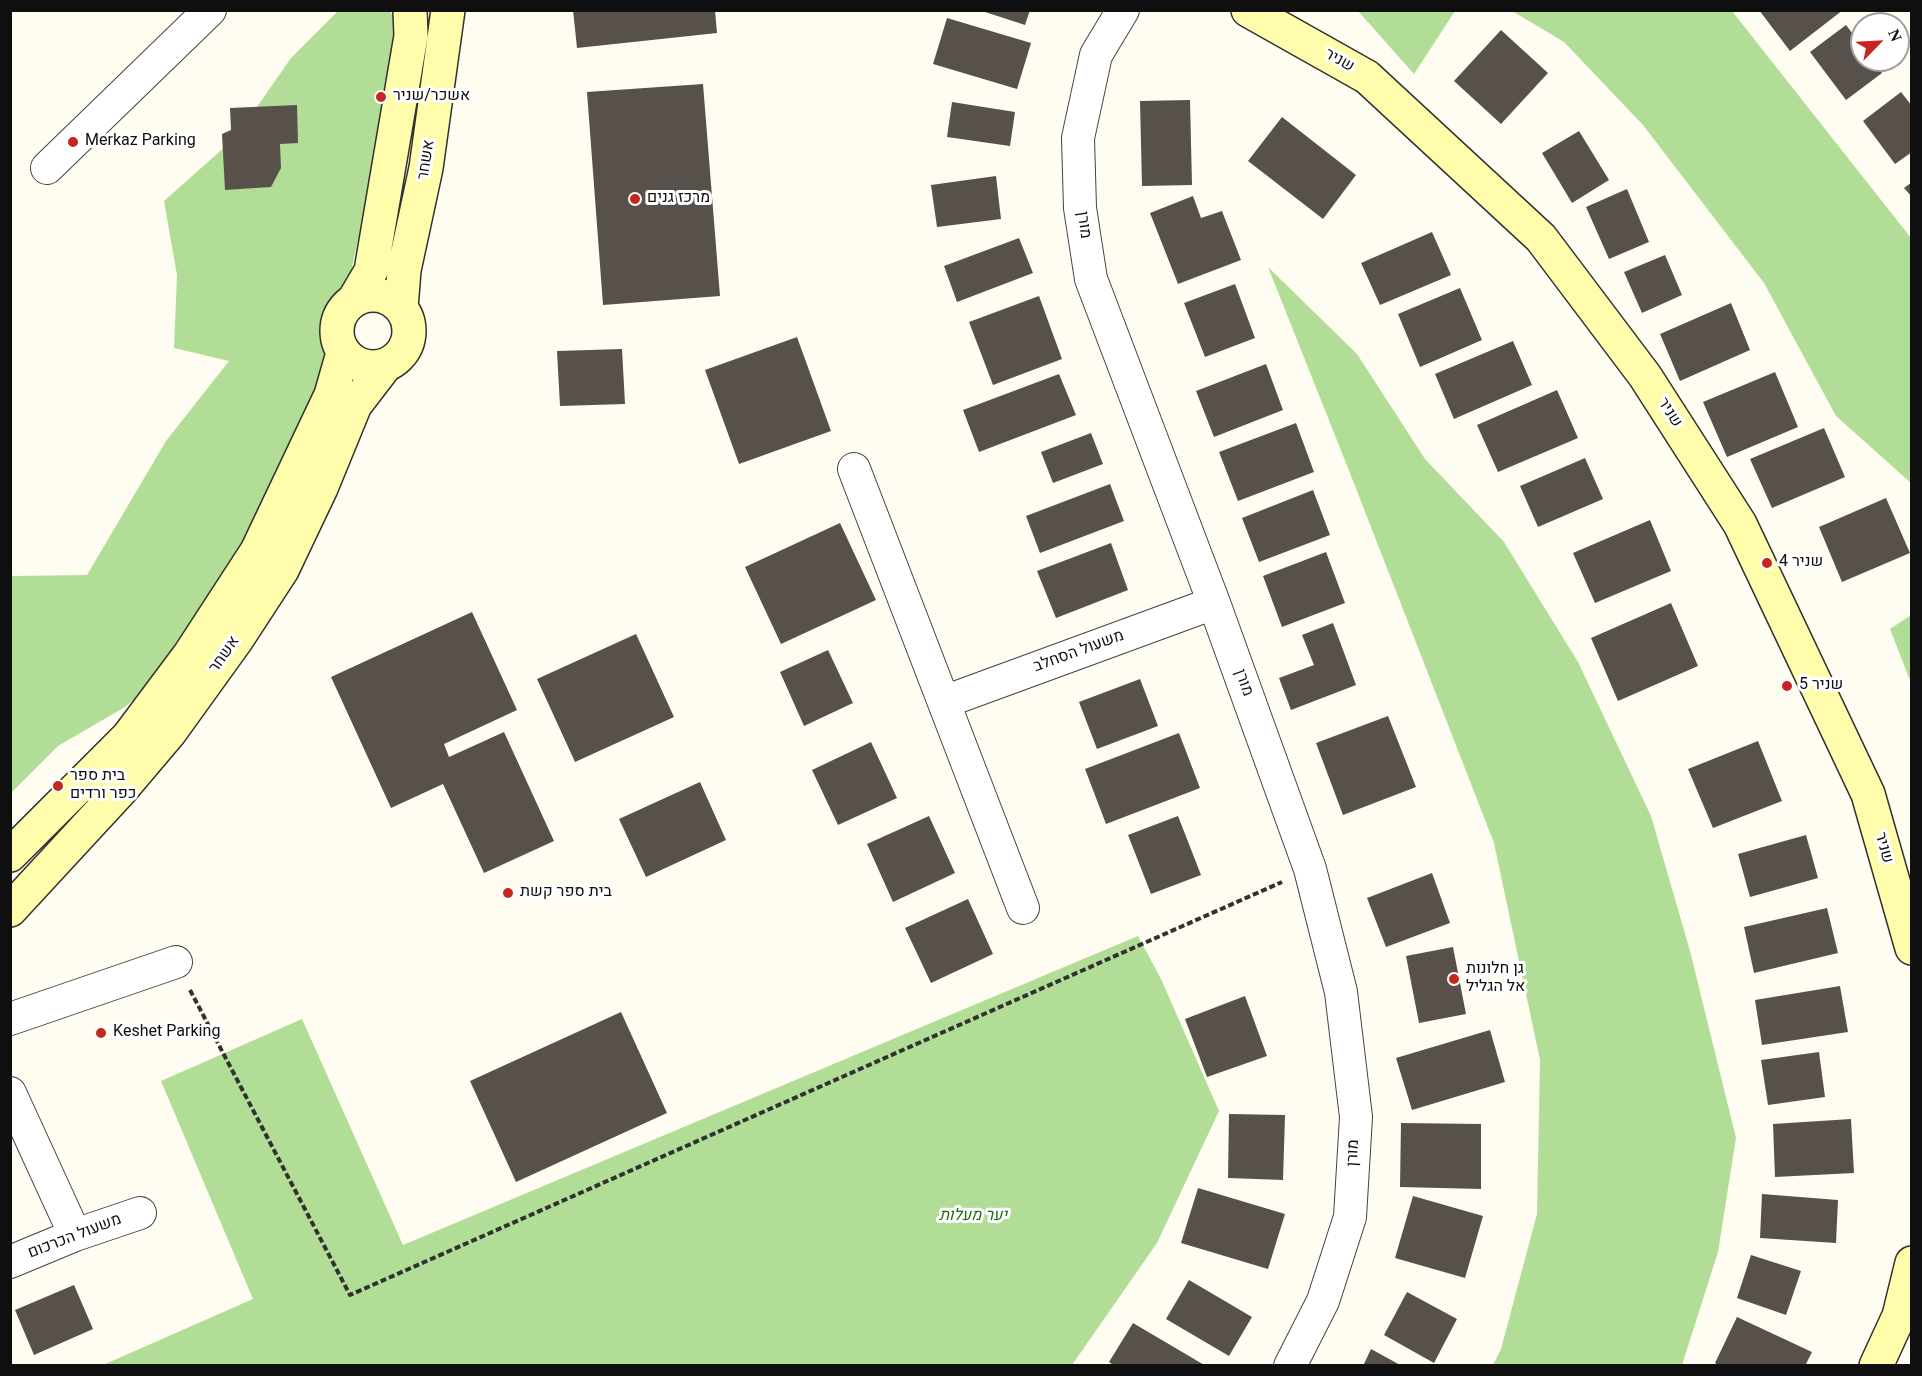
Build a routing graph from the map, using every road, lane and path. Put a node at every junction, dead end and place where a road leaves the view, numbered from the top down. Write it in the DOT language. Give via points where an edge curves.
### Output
graph roads {
  1 [pos="210,10"];
  2 [pos="410,10"];
  3 [pos="448,10"];
  4 [pos="1123,10"];
  5 [pos="1248,10"];
  6 [pos="47,168"];
  7 [pos="354,300"];
  8 [pos="401,308"];
  9 [pos="343,353"];
  10 [pos="385,366"];
  11 [pos="854,469"];
  12 [pos="1214,603"];
  13 [pos="944,702"];
  14 [pos="10,855"];
  15 [pos="1310,869"];
  16 [pos="1023,908"];
  17 [pos="10,910"];
  18 [pos="1911,948"];
  19 [pos="176,962"];
  20 [pos="10,1019"];
  21 [pos="10,1093"];
  22 [pos="140,1213"];
  23 [pos="75,1235"];
  24 [pos="10,1263"];
  25 [pos="1911,1263"];
  26 [pos="1290,1365"];
  27 [pos="1876,1365"];
  1 -- 6 [label="street"];
  2 -- 7 [label="main road" via="411,36 371,271"];
  3 -- 8 [label="main road, אשחר"];
  4 -- 12 [label="street, מורן" via="1096,54 1078,138 1080,208 1091,279"];
  5 -- 18 [label="main road, שניר" via="1376,85 1541,238 1645,376 1740,524 1868,794"];
  7 -- 8 [label="main road" via="378,296 391,299"];
  7 -- 9 [label="main road" via="338,320"];
  8 -- 10 [label="main road" via="410,331 407,344 401,355"];
  9 -- 10 [label="main road" via="367,367"];
  9 -- 14 [label="main road, אשחר" via="331,396 257,551 190,654 128,737"];
  10 -- 17 [label="main road, אשחר" via="355,405 282,570 237,639 170,732"];
  11 -- 13 [label="street"];
  12 -- 13 [label="street, משעול הסחלב"];
  12 -- 15 [label="street, מורן"];
  13 -- 16 [label="street"];
  15 -- 19 [label="path" via="350,1295"];
  15 -- 26 [label="street, מורן" via="1341,992 1356,1117 1350,1217 1323,1301"];
  19 -- 20 [label="street"];
  21 -- 23 [label="street"];
  22 -- 23 [label="street, משעול הכרכום"];
  23 -- 24 [label="street, משעול הכרכום"];
  25 -- 27 [label="main road" via="1899,1316"];
}
